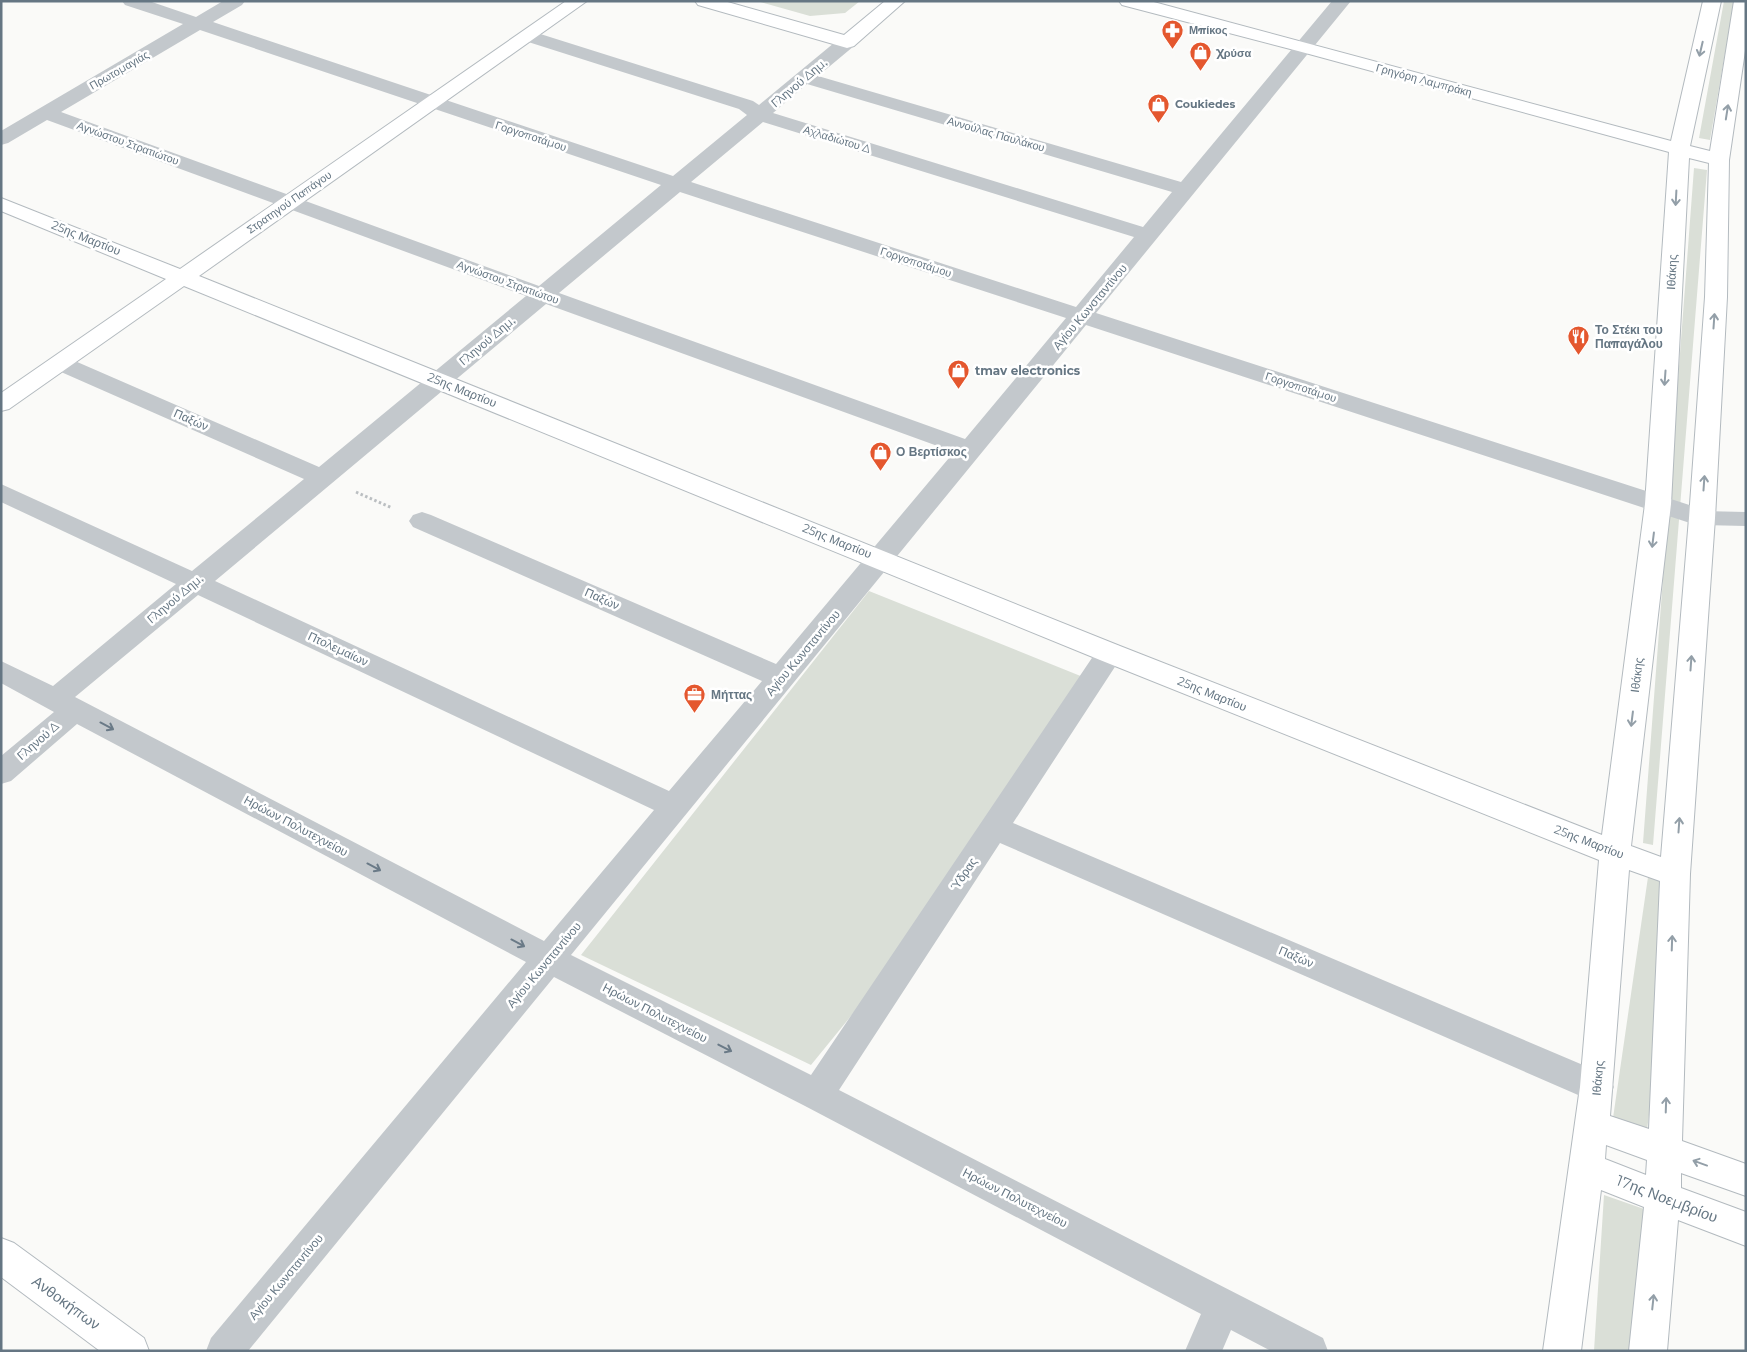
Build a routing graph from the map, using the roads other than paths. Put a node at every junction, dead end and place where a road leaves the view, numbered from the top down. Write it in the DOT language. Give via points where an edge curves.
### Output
graph roads {
  1 [pos="131,1"];
  2 [pos="236,1"];
  3 [pos="578,1"];
  4 [pos="704,1"];
  5 [pos="896,1"];
  6 [pos="1128,1"];
  7 [pos="1342,1"];
  8 [pos="1712,1"];
  9 [pos="1743,1"];
  10 [pos="198,24"];
  11 [pos="528,36"];
  12 [pos="848,42"];
  13 [pos="1305,47"];
  14 [pos="806,78"];
  15 [pos="432,103"];
  16 [pos="46,113"];
  17 [pos="760,115"];
  18 [pos="1,139"];
  19 [pos="1679,150"];
  20 [pos="1719,160"];
  21 [pos="677,184"];
  22 [pos="1186,190"];
  23 [pos="288,203"];
  24 [pos="1,204"];
  25 [pos="1148,236"];
  26 [pos="183,277"];
  27 [pos="543,295"];
  28 [pos="1082,316"];
  29 [pos="60,363"];
  30 [pos="439,381"];
  31 [pos="1,404"];
  32 [pos="971,450"];
  33 [pos="323,478"];
  34 [pos="1,492"];
  35 [pos="1658,504"];
  36 [pos="1702,518"];
  37 [pos="1746,519"];
  38 [pos="422,521"];
  39 [pos="880,559"];
  40 [pos="196,582"];
  41 [pos="1110,653"];
  42 [pos="1,672"];
  43 [pos="782,678"];
  44 [pos="65,704"];
  45 [pos="1,773"];
  46 [pos="675,807"];
  47 [pos="995,828"];
  48 [pos="1615,853"];
  49 [pos="1675,874"];
  50 [pos="549,959"];
  51 [pos="1598,1087"];
  52 [pos="817,1095"];
  53 [pos="1593,1125"];
  54 [pos="1664,1150"];
  55 [pos="1588,1169"];
  56 [pos="1746,1180"];
  57 [pos="1663,1197"];
  58 [pos="1746,1229"];
  59 [pos="1,1255"];
  60 [pos="1223,1306"];
  61 [pos="131,1351"];
  62 [pos="224,1351"];
  63 [pos="1203,1351"];
  64 [pos="1310,1351"];
  65 [pos="1562,1351"];
  66 [pos="1648,1351"];
  1 -- 10 [label="street, Γοργοποτάμου"];
  2 -- 10 [label="street, Πρωτομαγιάς"];
  3 -- 11 [label="street, Στρατηγού Παπάγου"];
  4 -- 12 [label="street"];
  5 -- 12 [label="street, Γληνού Δημ."];
  6 -- 13 [label="street, Γρηγόρη Λαμπράκη"];
  7 -- 13 [label="street, Αγίου Κωνσταντίνου"];
  8 -- 19 [label="street, Ιθάκης, one-way"];
  20 -- 9 [label="street, one-way"];
  10 -- 15 [label="street, Γοργοποτάμου"];
  10 -- 16 [label="street, Πρωτομαγιάς"];
  11 -- 15 [label="street, Στρατηγού Παπάγου"];
  11 -- 17 [label="street, Αχλαδιώτου Δ" via="746,105"];
  12 -- 14 [label="street, Γληνού Δημ."];
  13 -- 19 [label="street, Γρηγόρη Λαμπράκη"];
  13 -- 22 [label="street, Αγίου Κωνσταντίνου"];
  14 -- 17 [label="street, Γληνού Δημ."];
  14 -- 22 [label="street, Αννούλας Παυλάκου"];
  15 -- 21 [label="street, Γοργοποτάμου"];
  15 -- 23 [label="street, Στρατηγού Παπάγου"];
  16 -- 18 [label="street, Πρωτομαγιάς"];
  16 -- 23 [label="street, Αγνώστου Στρατιώτου"];
  17 -- 21 [label="street, Γληνού Δημ."];
  17 -- 25 [label="street, Αχλαδιώτου Δ"];
  19 -- 20 [label="street, Γρηγόρη Λαμπράκη"];
  19 -- 35 [label="street, Ιθάκης, one-way"];
  36 -- 20 [label="street, one-way" via="1716,297"];
  21 -- 27 [label="street, Γληνού Δημ."];
  21 -- 28 [label="street, Γοργοποτάμου"];
  22 -- 25 [label="street, Αγίου Κωνσταντίνου"];
  23 -- 26 [label="street, Στρατηγού Παπάγου"];
  23 -- 27 [label="street, Αγνώστου Στρατιώτου"];
  24 -- 26 [label="street, 25ης Μαρτίου"];
  25 -- 28 [label="street, Αγίου Κωνσταντίνου"];
  26 -- 29 [label="street, Στρατηγού Παπάγου"];
  26 -- 30 [label="street, 25ης Μαρτίου"];
  27 -- 30 [label="street, Γληνού Δημ."];
  27 -- 32 [label="street, Αγνώστου Στρατιώτου"];
  28 -- 32 [label="street, Αγίου Κωνσταντίνου"];
  28 -- 35 [label="street, Γοργοποτάμου"];
  29 -- 31 [label="street, Στρατηγού Παπάγου"];
  29 -- 33 [label="street, Παξών"];
  30 -- 33 [label="street, Γληνού Δημ."];
  30 -- 39 [label="street, 25ης Μαρτίου"];
  32 -- 39 [label="street, Αγίου Κωνσταντίνου"];
  33 -- 40 [label="street, Γληνού Δημ."];
  34 -- 40 [label="street, Πτολεμαίων"];
  35 -- 36 [label="street, Γοργοποτάμου"];
  35 -- 48 [label="street, Ιθάκης, one-way"];
  36 -- 37 [label="lane"];
  49 -- 36 [label="street, one-way"];
  38 -- 43 [label="street, Παξών"];
  39 -- 41 [label="street, 25ης Μαρτίου"];
  39 -- 43 [label="street, Αγίου Κωνσταντίνου"];
  40 -- 44 [label="street, Γληνού Δημ."];
  40 -- 46 [label="street, Πτολεμαίων"];
  41 -- 47 [label="street, Ύδρας"];
  41 -- 48 [label="street, 25ης Μαρτίου"];
  42 -- 44 [label="street, Ηρώων Πολυτεχνείου"];
  43 -- 46 [label="street, Αγίου Κωνσταντίνου"];
  44 -- 45 [label="street, Γληνού Δ"];
  44 -- 50 [label="street, Ηρώων Πολυτεχνείου, one-way"];
  46 -- 50 [label="street, Αγίου Κωνσταντίνου"];
  47 -- 51 [label="street, Παξών"];
  47 -- 52 [label="street, Ύδρας"];
  48 -- 49 [label="street, 25ης Μαρτίου"];
  48 -- 51 [label="street, Ιθάκης"];
  54 -- 49 [label="street, one-way"];
  50 -- 52 [label="street, Ηρώων Πολυτεχνείου, one-way"];
  50 -- 62 [label="street, Αγίου Κωνσταντίνου"];
  51 -- 53 [label="street, Ιθάκης"];
  52 -- 60 [label="street, Ηρώων Πολυτεχνείου"];
  53 -- 54 [label="street"];
  53 -- 55 [label="street, Ιθάκης"];
  56 -- 54 [label="street, one-way"];
  54 -- 57 [label="street"];
  55 -- 57 [label="street, 17ης Νοεμβρίου"];
  55 -- 65 [label="street, Ιθάκης"];
  57 -- 58 [label="street, 17ης Νοεμβρίου"];
  66 -- 57 [label="street, one-way"];
  59 -- 61 [label="street, Ανθοκήπων"];
  60 -- 63 [label="street"];
  60 -- 64 [label="street, Ηρώων Πολυτεχνείου"];
}
